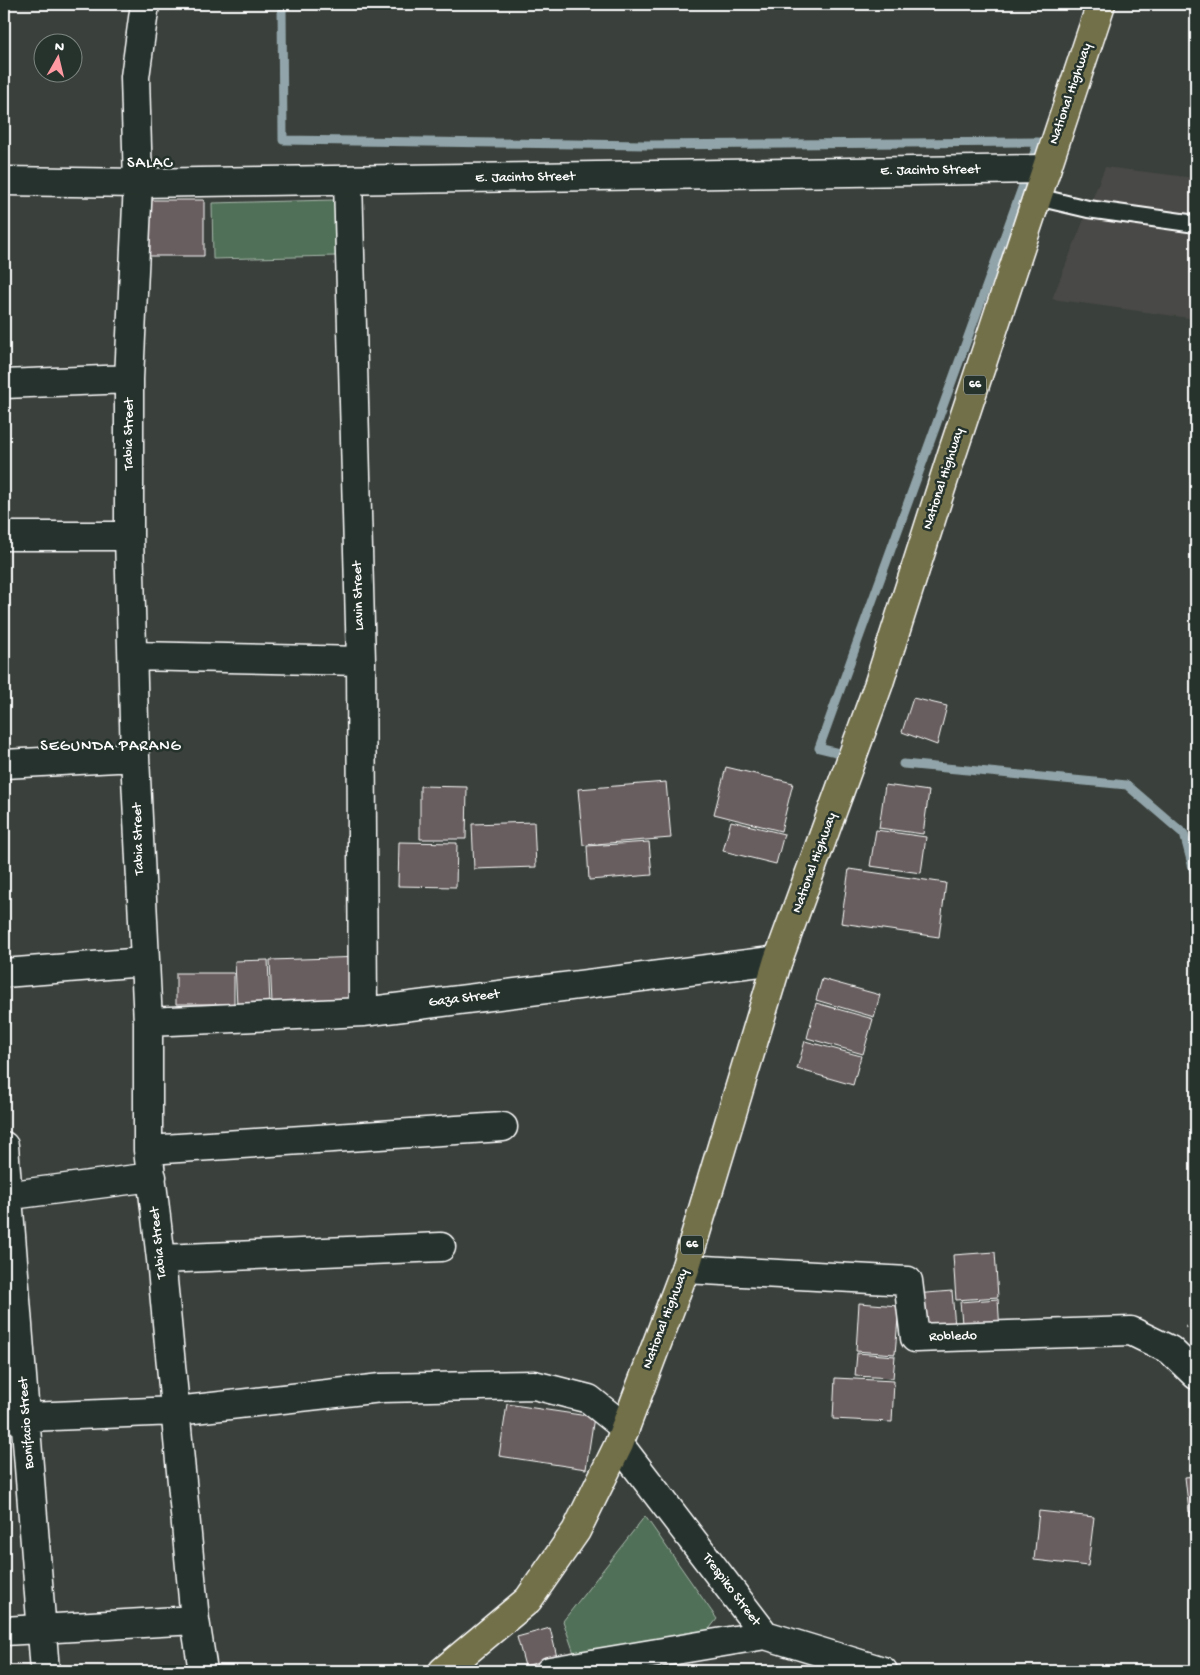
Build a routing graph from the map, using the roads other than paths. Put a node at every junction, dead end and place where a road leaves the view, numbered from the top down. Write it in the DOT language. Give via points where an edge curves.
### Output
graph roads {
  1 [pos="145,4"];
  2 [pos="1101,4"];
  3 [pos="1046,169"];
  4 [pos="348,180"];
  5 [pos="4,181"];
  6 [pos="138,183"];
  7 [pos="1038,197"];
  8 [pos="1196,224"];
  9 [pos="129,379"];
  10 [pos="4,384"];
  11 [pos="4,536"];
  12 [pos="129,536"];
  13 [pos="134,656"];
  14 [pos="361,661"];
  15 [pos="135,757"];
  16 [pos="4,764"];
  17 [pos="778,960"];
  18 [pos="144,962"];
  19 [pos="4,973"];
  20 [pos="364,1012"];
  21 [pos="148,1022"];
  22 [pos="503,1127"];
  23 [pos="4,1146"];
  24 [pos="148,1150"];
  25 [pos="152,1177"];
  26 [pos="6,1196"];
  27 [pos="441,1247"];
  28 [pos="161,1258"];
  29 [pos="685,1269"];
  30 [pos="1196,1375"];
  31 [pos="176,1411"];
  32 [pos="15,1418"];
  33 [pos="622,1436"];
  34 [pos="195,1620"];
  35 [pos="42,1630"];
  36 [pos="4,1631"];
  37 [pos="765,1635"];
  38 [pos="45,1671"];
  39 [pos="203,1671"];
  40 [pos="443,1671"];
  41 [pos="550,1671"];
  42 [pos="883,1671"];
  1 -- 6 [label="street, Tabia Street" via="135,77"];
  2 -- 3 [label="main road, National Highway / 66"];
  3 -- 4 [label="street, E. Jacinto Street"];
  3 -- 7 [label="main road, National Highway / 66"];
  4 -- 6 [label="street, E. Jacinto Street"];
  4 -- 14 [label="street, Lavin Street"];
  5 -- 6 [label="street, E. Jacinto Street"];
  6 -- 9 [label="street, Tabia Street"];
  7 -- 8 [label="lane" via="1088,209"];
  7 -- 17 [label="main road, National Highway / 66" via="878,686"];
  9 -- 10 [label="street"];
  9 -- 12 [label="street, Tabia Street"];
  11 -- 12 [label="street"];
  12 -- 13 [label="street, Tabia Street"];
  13 -- 14 [label="street"];
  13 -- 15 [label="street, Tabia Street"];
  14 -- 20 [label="street, Lavin Street"];
  15 -- 16 [label="street"];
  15 -- 18 [label="street, Tabia Street"];
  17 -- 20 [label="street, Gaza Street"];
  17 -- 29 [label="main road, National Highway / 66"];
  18 -- 19 [label="street"];
  18 -- 21 [label="street, Tabia Street"];
  20 -- 21 [label="street, Gaza Street"];
  21 -- 24 [label="street, Tabia Street"];
  22 -- 24 [label="street"];
  23 -- 26 [label="street, Bonifacio Street"];
  24 -- 25 [label="street, Tabia Street"];
  25 -- 26 [label="street"];
  25 -- 28 [label="street, Tabia Street"];
  26 -- 32 [label="street, Bonifacio Street"];
  27 -- 28 [label="street"];
  28 -- 31 [label="street, Tabia Street"];
  29 -- 30 [label="street, Robledo" via="908,1281 915,1338 1131,1331 1170,1350"];
  29 -- 33 [label="main road, National Highway / 66"];
  31 -- 32 [label="street, Trespiko Street"];
  31 -- 33 [label="street, Trespiko Street" via="381,1388 534,1385 589,1398"];
  31 -- 34 [label="street, Tabia Street"];
  32 -- 35 [label="street, Bonifacio Street"];
  33 -- 37 [label="street, Trespiko Street"];
  33 -- 40 [label="main road, National Highway / 66" via="576,1530 528,1600"];
  34 -- 35 [label="street"];
  34 -- 39 [label="street, Tabia Street"];
  35 -- 36 [label="street"];
  35 -- 38 [label="street, Bonifacio Street"];
  37 -- 41 [label="street, Trespiko Street"];
  37 -- 42 [label="street"];
}
